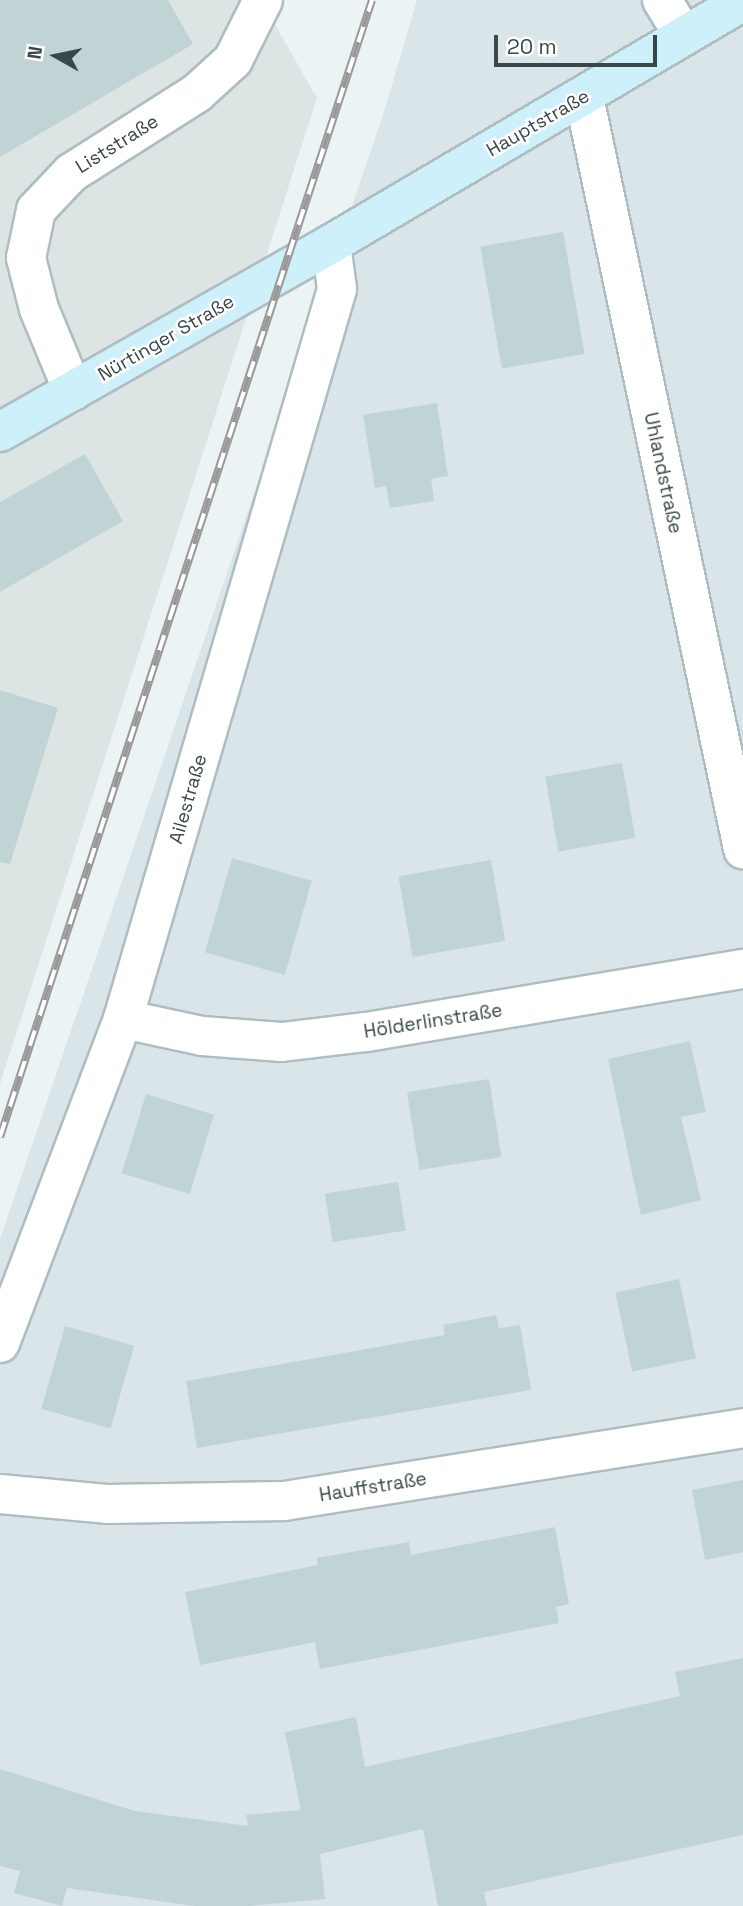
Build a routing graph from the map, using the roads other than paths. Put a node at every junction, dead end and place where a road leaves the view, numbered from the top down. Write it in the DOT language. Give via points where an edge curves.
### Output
graph roads {
  1 [pos="263,0"];
  2 [pos="663,0"];
  3 [pos="743,1"];
  4 [pos="684,36"];
  5 [pos="584,97"];
  6 [pos="331,244"];
  7 [pos="73,391"];
  8 [pos="0,432"];
  9 [pos="743,849"];
  10 [pos="743,969"];
  11 [pos="123,1019"];
  12 [pos="0,1343"];
  13 [pos="743,1428"];
  14 [pos="0,1494"];
  1 -- 7 [label="street, Liststraße" via="233,60 215,77 71,173 36,210 26,258 39,309"];
  2 -- 4 [label="street"];
  3 -- 4 [label="main road, Hauptstraße"];
  4 -- 5 [label="main road, Hauptstraße"];
  5 -- 6 [label="main road, Hauptstraße"];
  5 -- 9 [label="street, Uhlandstraße"];
  6 -- 7 [label="main road, Nürtinger Straße"];
  6 -- 11 [label="street, Ailestraße" via="337,289"];
  7 -- 8 [label="main road, Nürtinger Straße"];
  10 -- 11 [label="street, Hölderlinstraße" via="282,1042 202,1036"];
  11 -- 12 [label="street, Ailestraße"];
  13 -- 14 [label="street, Hauffstraße" via="284,1501 107,1504"];
}
